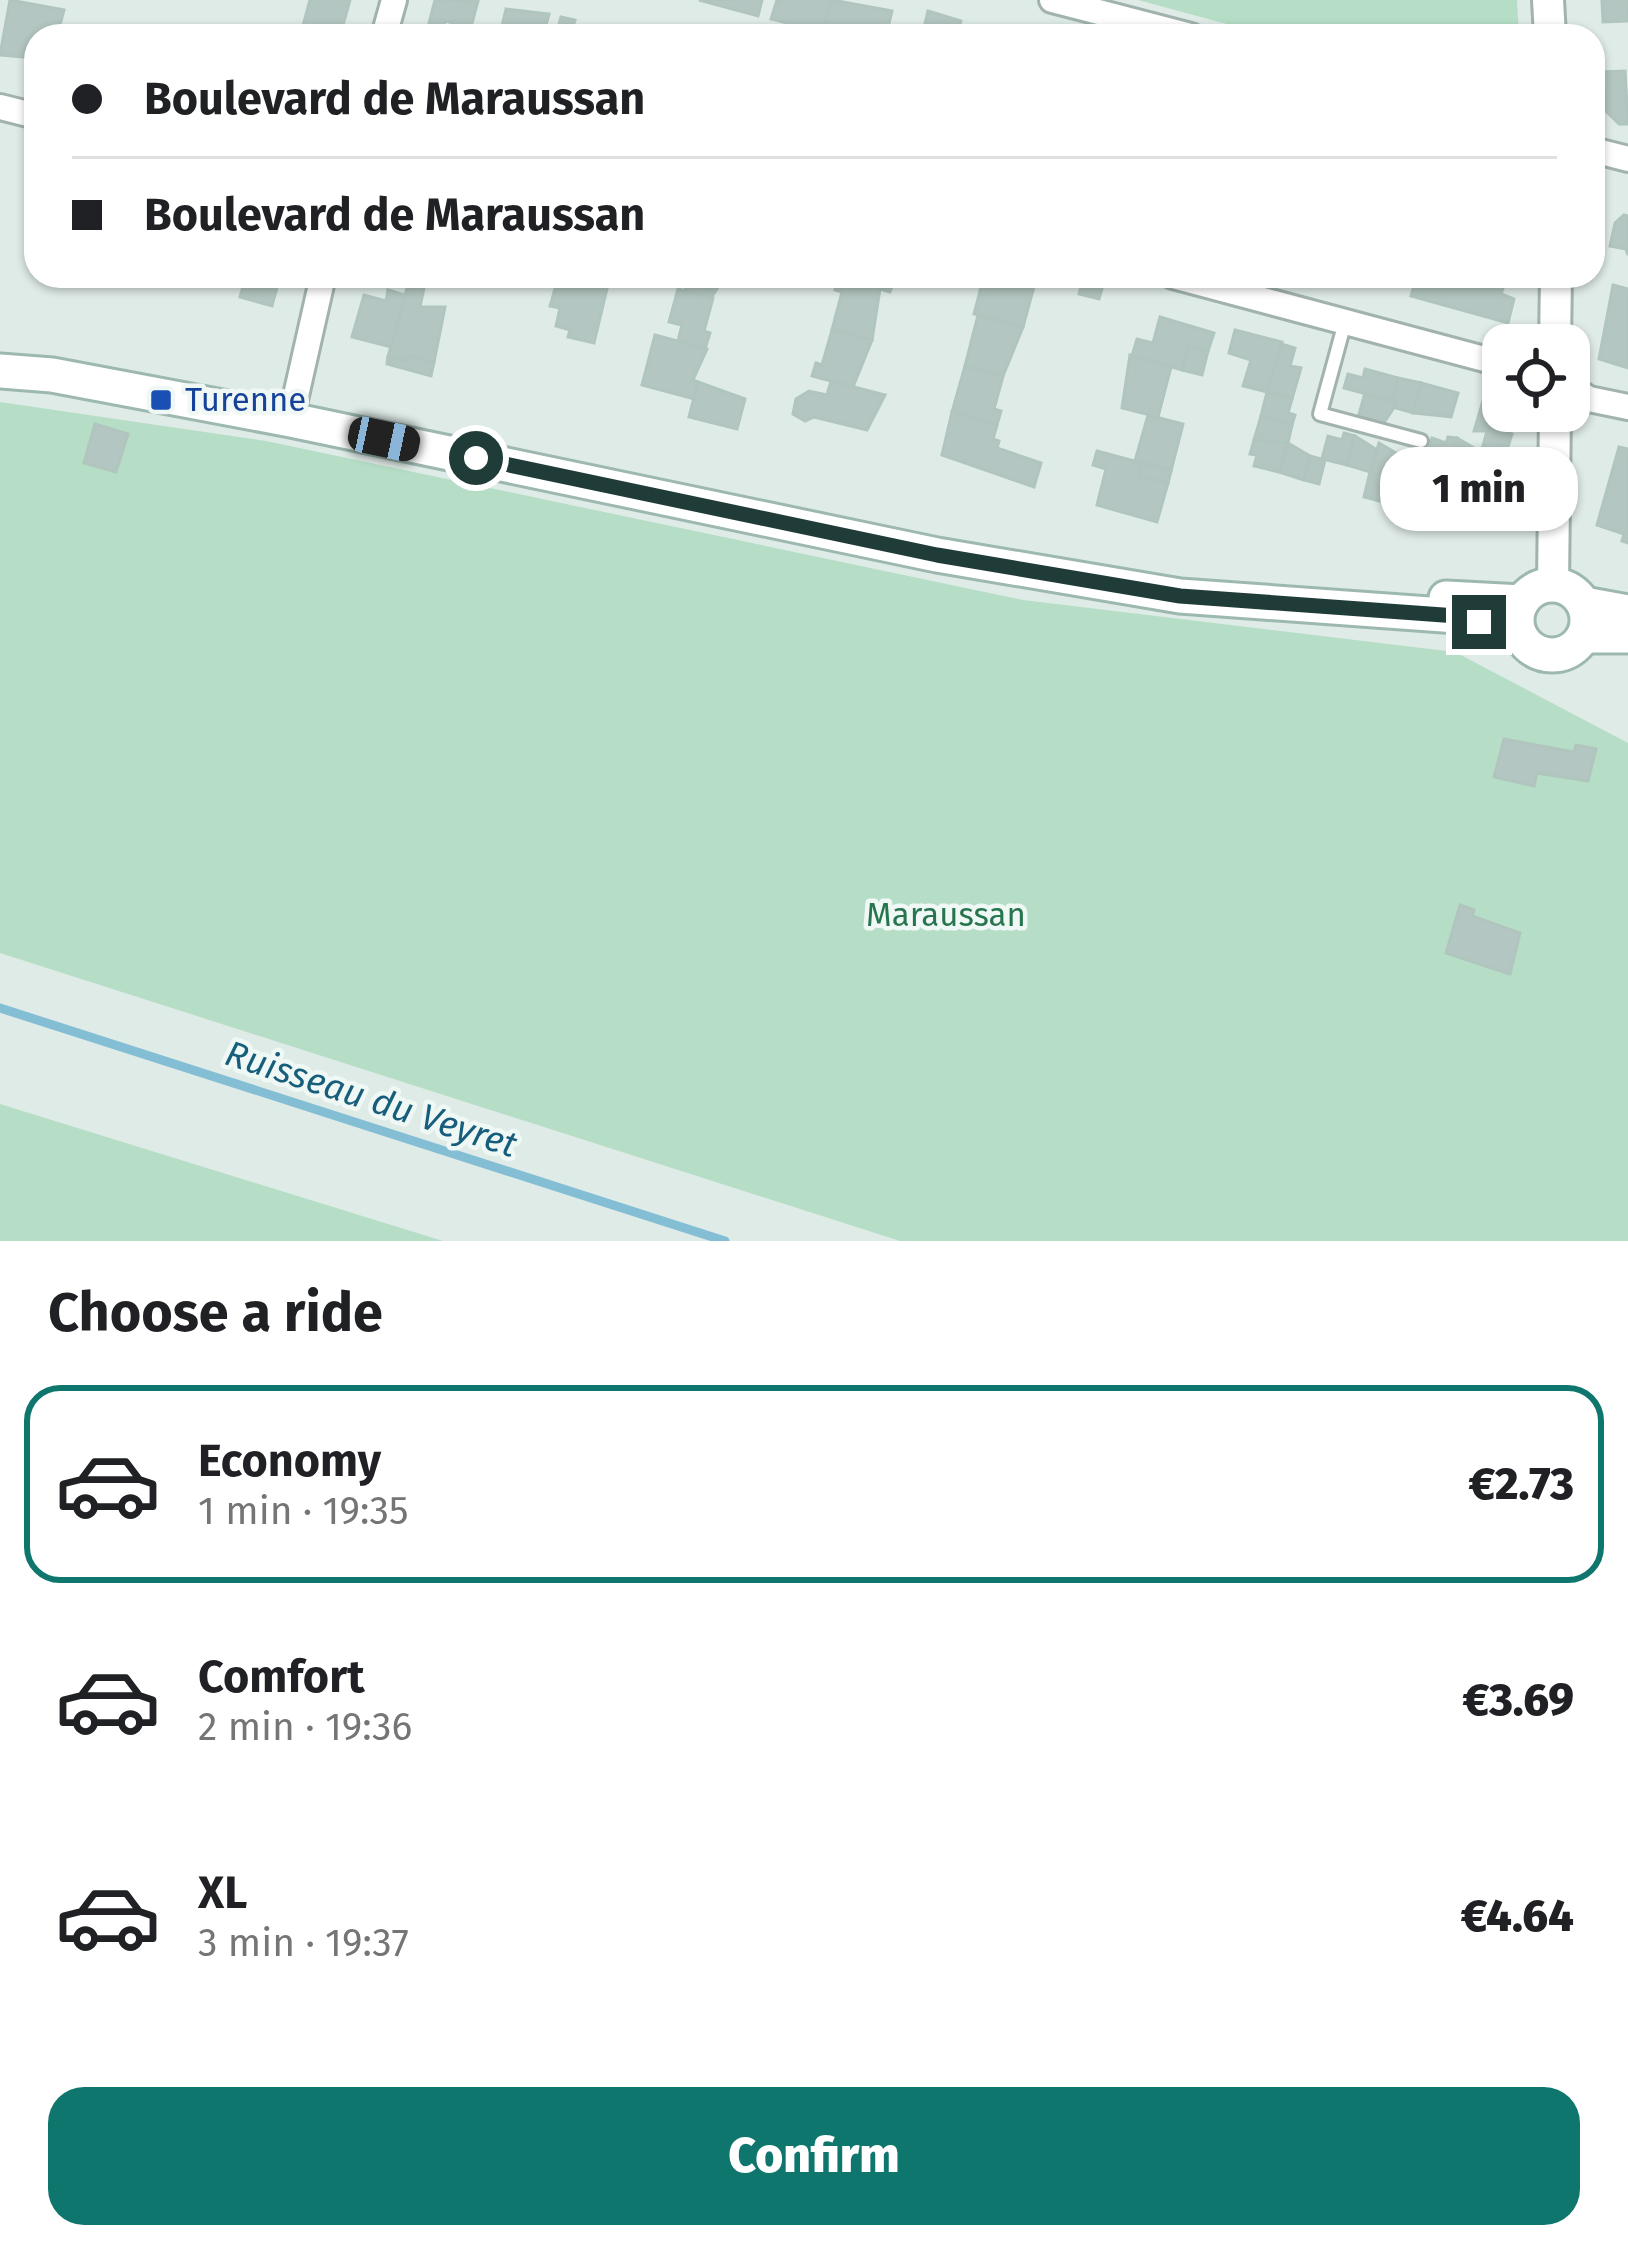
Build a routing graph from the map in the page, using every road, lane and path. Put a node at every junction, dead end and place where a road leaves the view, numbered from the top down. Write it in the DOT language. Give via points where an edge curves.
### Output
graph roads {
  1 [pos="1052,0"];
  2 [pos="1145,24"];
  3 [pos="319,288"];
  4 [pos="1218,288"];
  5 [pos="1556,288"];
  6 [pos="1345,322"];
  7 [pos="1556,324"];
  8 [pos="0,352"];
  9 [pos="1482,358"];
  10 [pos="0,371"];
  11 [pos="1590,399"];
  12 [pos="295,400"];
  13 [pos="1628,407"];
  14 [pos="1555,432"];
  15 [pos="1421,441"];
  16 [pos="1553,584"];
  17 [pos="1628,612"];
  18 [pos="1521,618"];
  19 [pos="1584,620"];
  20 [pos="1628,636"];
  1 -- 2 [label="street"];
  3 -- 12 [label="street"];
  4 -- 6 [label="street"];
  5 -- 7 [label="street"];
  6 -- 9 [label="street"];
  6 -- 15 [label="lane" via="1320,414"];
  8 -- 12 [label="main road"];
  10 -- 18 [label="main road" via="291,419 959,559 1180,596"];
  11 -- 13 [label="street"];
  12 -- 18 [label="main road" via="940,536"];
  14 -- 16 [label="street"];
  16 -- 18 [label="main road" via="1530,592"];
  16 -- 19 [label="main road" via="1571,590"];
  17 -- 19 [label="main road"];
  18 -- 19 [label="main road" via="1535,651 1557,656"];
  19 -- 20 [label="main road"];
}
